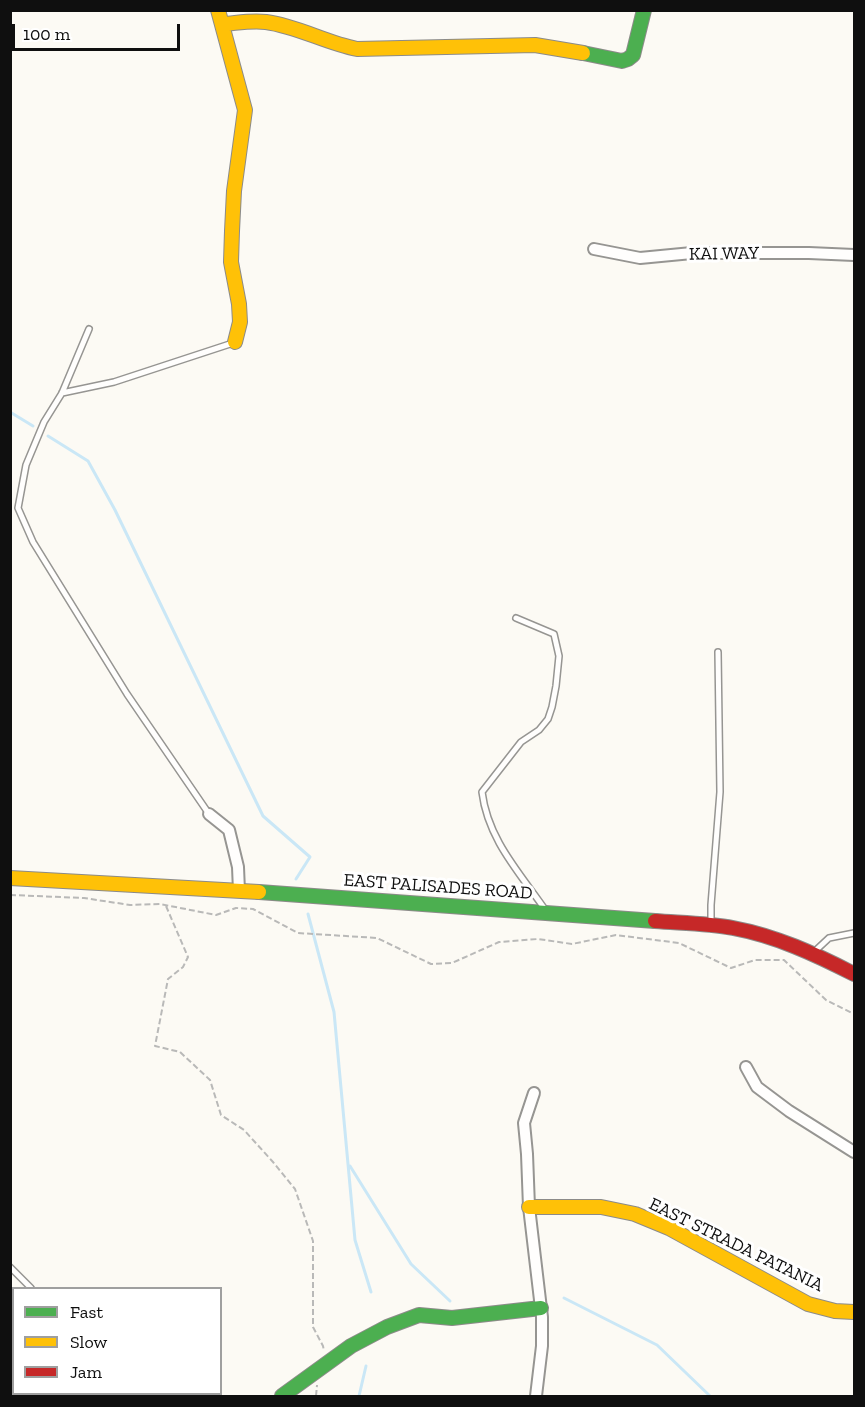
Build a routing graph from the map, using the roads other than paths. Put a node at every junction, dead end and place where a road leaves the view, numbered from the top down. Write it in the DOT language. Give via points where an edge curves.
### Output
graph roads {
  1 [pos="218,10"];
  2 [pos="644,10"];
  3 [pos="222,24"];
  4 [pos="594,249"];
  5 [pos="855,255"];
  6 [pos="89,329"];
  7 [pos="235,342"];
  8 [pos="62,393"];
  9 [pos="516,618"];
  10 [pos="718,652"];
  11 [pos="209,814"];
  12 [pos="10,878"];
  13 [pos="239,891"];
  14 [pos="547,913"];
  15 [pos="711,925"];
  16 [pos="855,933"];
  17 [pos="813,953"];
  18 [pos="855,974"];
  19 [pos="746,1067"];
  20 [pos="534,1094"];
  21 [pos="855,1152"];
  22 [pos="529,1207"];
  23 [pos="10,1267"];
  24 [pos="30,1287"];
  25 [pos="541,1308"];
  26 [pos="855,1312"];
  27 [pos="282,1396"];
  28 [pos="536,1396"];
  1 -- 3 [label="street"];
  2 -- 3 [label="street" via="633,55 622,61 535,45 357,50 265,22"];
  3 -- 7 [label="street" via="244,110 231,241 240,322"];
  4 -- 5 [label="street, KAI WAY" via="640,258 692,253"];
  6 -- 8 [label="lane"];
  7 -- 8 [label="lane" via="114,382"];
  8 -- 11 [label="lane" via="26,465 18,508 33,542 127,694"];
  9 -- 14 [label="lane" via="554,634 559,656 552,707 539,730 521,742 482,792 499,844"];
  10 -- 15 [label="lane" via="720,792"];
  11 -- 13 [label="street" via="229,830"];
  12 -- 13 [label="street, EAST PALISADES ROAD"];
  13 -- 14 [label="street, EAST PALISADES ROAD"];
  14 -- 15 [label="street, EAST PALISADES ROAD"];
  15 -- 17 [label="street, EAST PALISADES ROAD" via="775,937"];
  16 -- 17 [label="lane" via="829,938"];
  17 -- 18 [label="street, EAST PALISADES ROAD"];
  19 -- 21 [label="street" via="757,1087"];
  20 -- 22 [label="street" via="524,1123"];
  22 -- 25 [label="street"];
  22 -- 26 [label="street, EAST STRADA PATANIA" via="601,1207 635,1214 669,1228 808,1304"];
  23 -- 24 [label="lane"];
  25 -- 27 [label="street" via="452,1318 420,1315 351,1346"];
  25 -- 28 [label="street" via="542,1346"];
}
